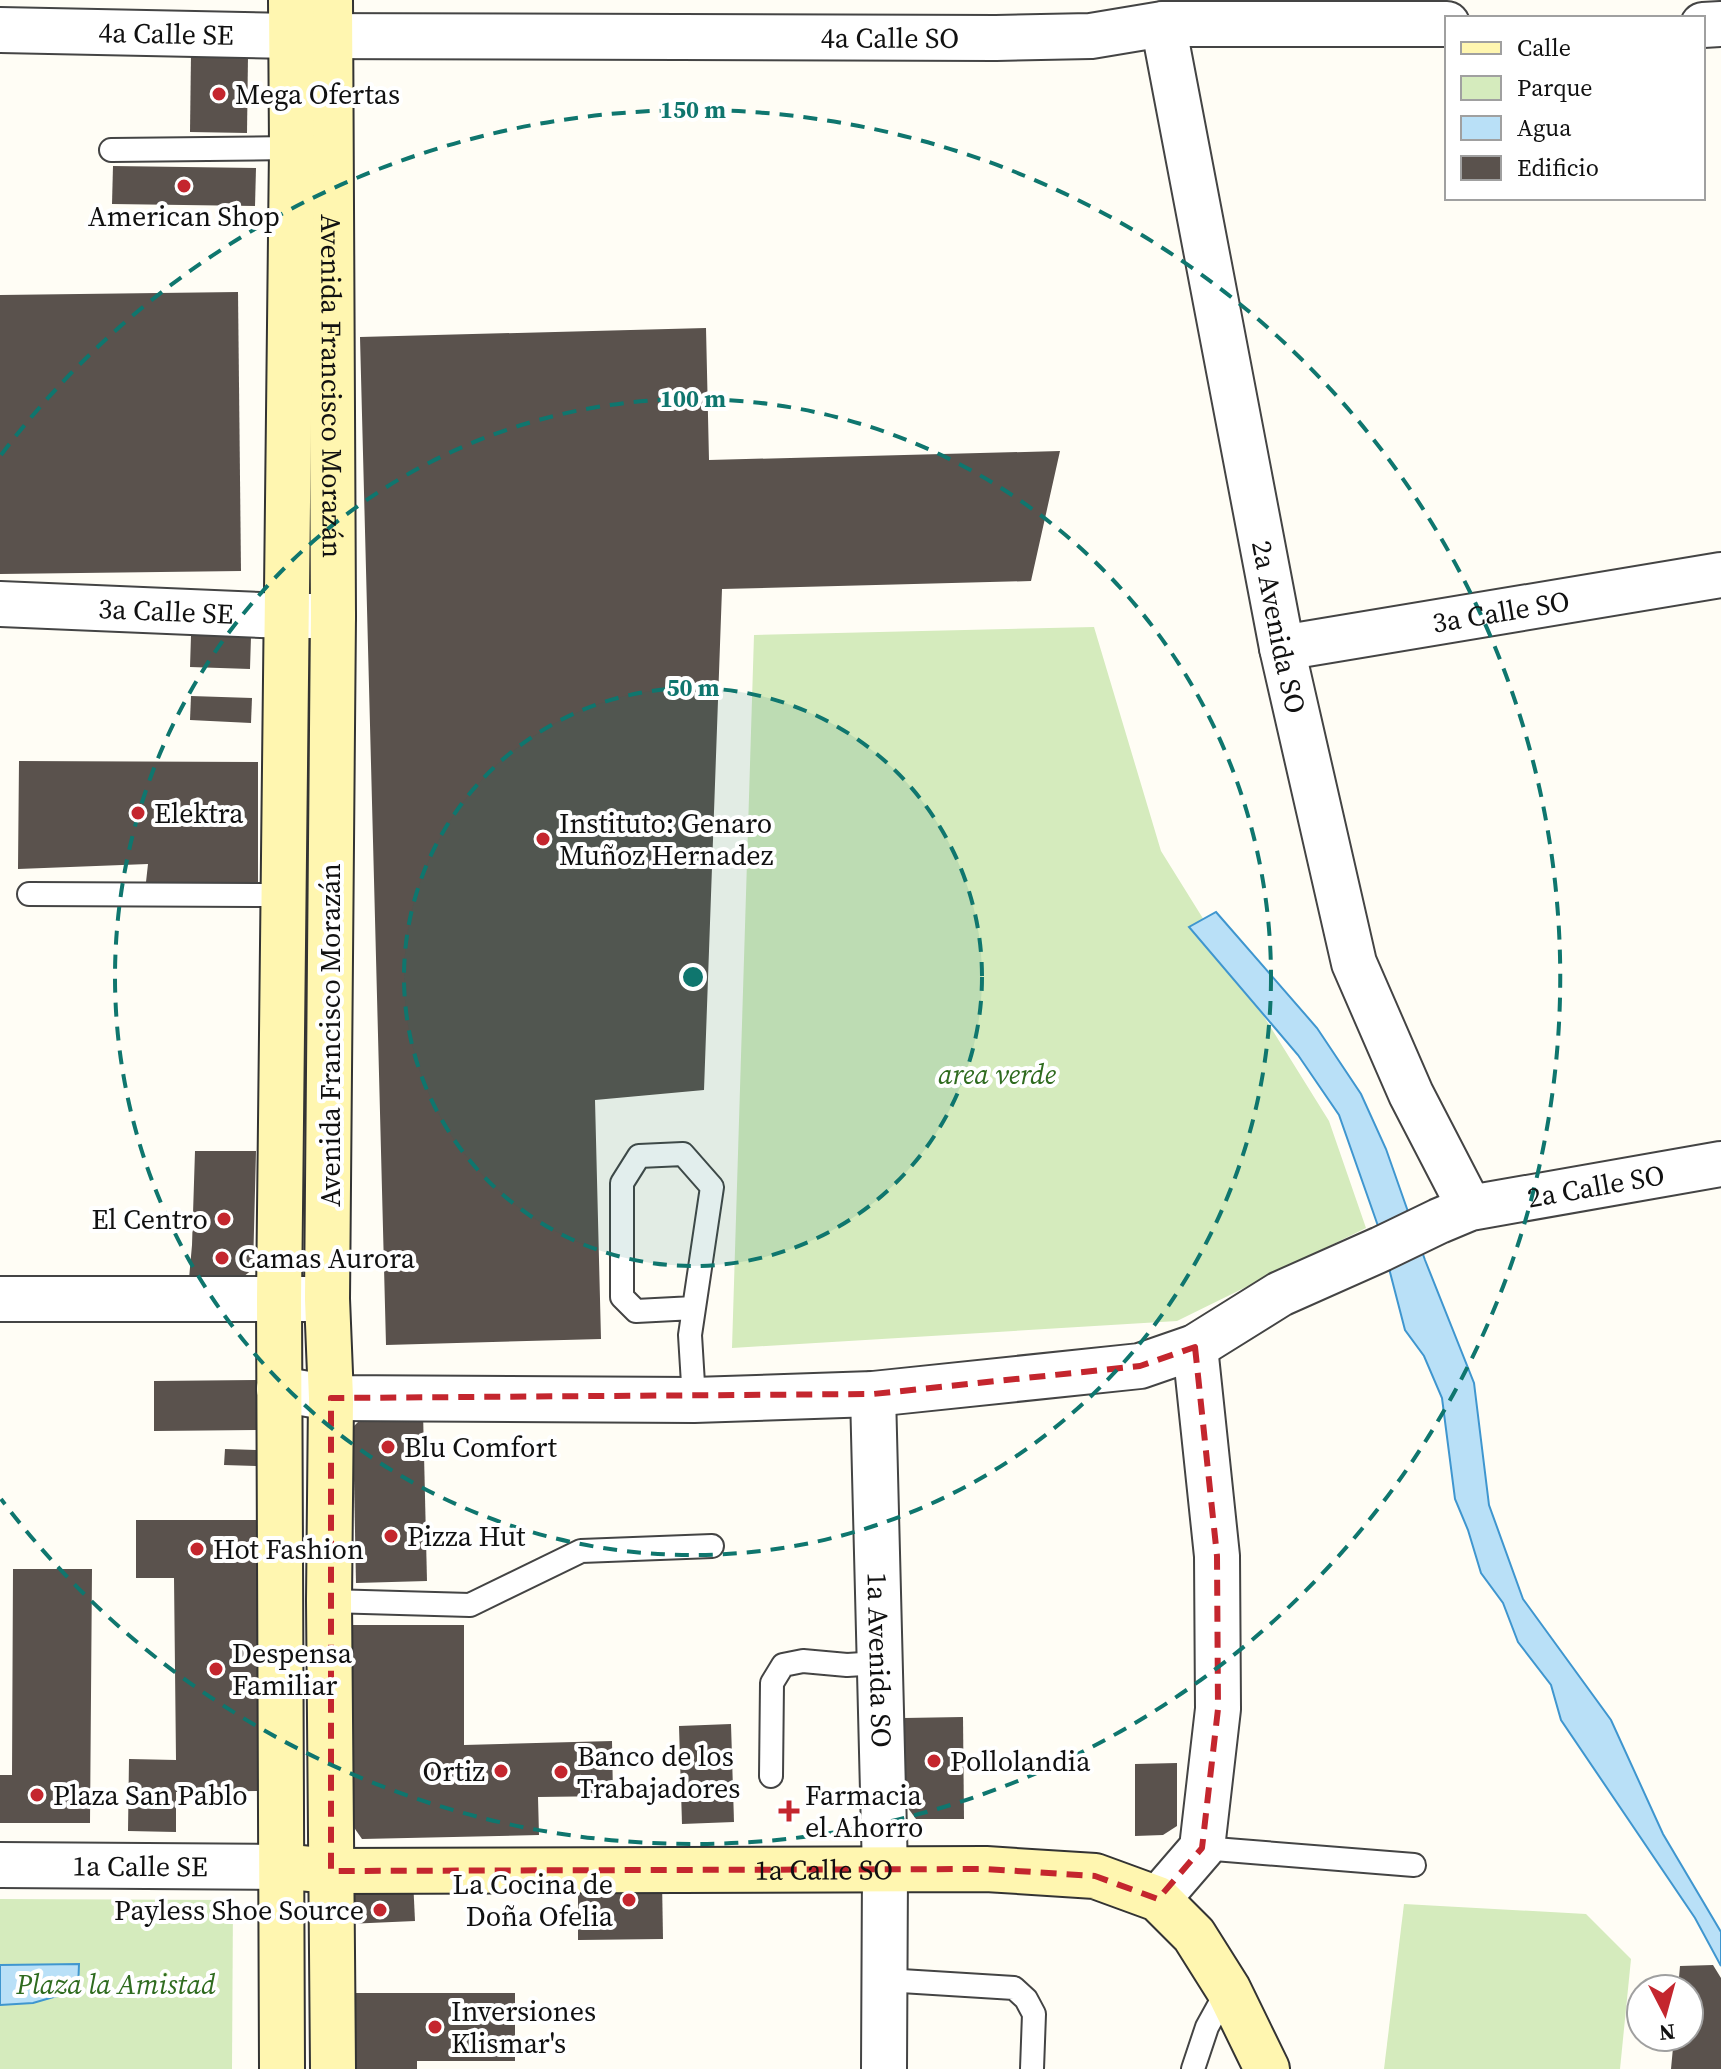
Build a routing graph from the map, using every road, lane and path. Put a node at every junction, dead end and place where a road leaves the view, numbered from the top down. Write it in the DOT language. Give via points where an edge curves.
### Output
graph roads {
  1 [pos="311,18"];
  2 [pos="1163,24"];
  3 [pos="1445,24"];
  4 [pos="0,30"];
  5 [pos="292,148"];
  6 [pos="111,150"];
  7 [pos="1721,575"];
  8 [pos="0,604"];
  9 [pos="286,616"];
  10 [pos="333,616"];
  11 [pos="1282,648"];
  12 [pos="29,894"];
  13 [pos="283,895"];
  14 [pos="1721,1164"];
  15 [pos="1455,1214"];
  16 [pos="0,1299"];
  17 [pos="279,1299"];
  18 [pos="327,1299"];
  19 [pos="694,1308"];
  20 [pos="1195,1347"];
  21 [pos="279,1389"];
  22 [pos="873,1394"];
  23 [pos="331,1398"];
  24 [pos="694,1400"];
  25 [pos="712,1546"];
  26 [pos="329,1601"];
  27 [pos="880,1663"];
  28 [pos="771,1776"];
  29 [pos="1202,1848"];
  30 [pos="0,1865"];
  31 [pos="1414,1865"];
  32 [pos="281,1867"];
  33 [pos="331,1871"];
  34 [pos="885,1871"];
  35 [pos="1158,1899"];
  36 [pos="885,1980"];
  37 [pos="1228,1989"];
  38 [pos="282,2069"];
  39 [pos="333,2069"];
  40 [pos="884,2069"];
  41 [pos="1032,2069"];
  42 [pos="1193,2069"];
  43 [pos="1267,2069"];
  1 -- 2 [label="street, 4a Calle SO" via="996,38 1091,36"];
  1 -- 4 [label="street, 4a Calle SE"];
  1 -- 5 [label="main road, Avenida Francisco Morazán"];
  1 -- 10 [label="main road, Avenida Francisco Morazán"];
  2 -- 3 [label="street, 4a Calle SO"];
  2 -- 11 [label="street, 2a Avenida SO"];
  5 -- 6 [label="lane"];
  5 -- 9 [label="main road, Avenida Francisco Morazán"];
  7 -- 11 [label="street, 3a Calle SO"];
  8 -- 9 [label="street, 3a Calle SE"];
  9 -- 10 [label="street, 3a Calle SE"];
  9 -- 13 [label="main road, Avenida Francisco Morazán"];
  10 -- 18 [label="main road, Avenida Francisco Morazán"];
  11 -- 15 [label="street, 2a Avenida SO" via="1354,963"];
  12 -- 13 [label="lane"];
  13 -- 17 [label="main road, Avenida Francisco Morazán"];
  14 -- 15 [label="street, 2a Calle SO"];
  15 -- 20 [label="street, 2a Calle SO" via="1280,1294"];
  16 -- 17 [label="street"];
  17 -- 18 [label="street"];
  17 -- 21 [label="main road, Avenida Francisco Morazán"];
  18 -- 23 [label="main road, Avenida Francisco Morazán"];
  19 -- 19 [label="lane" via="712,1187 683,1154 639,1156 622,1183 622,1297 636,1311"];
  19 -- 24 [label="lane"];
  20 -- 22 [label="street, 2a Calle SO" via="1140,1366"];
  20 -- 29 [label="street" via="1217,1556 1218,1709"];
  21 -- 23 [label="street, 2a Calle SO"];
  21 -- 32 [label="main road, Avenida Francisco Morazán"];
  22 -- 24 [label="street, 2a Calle SO"];
  22 -- 27 [label="street, 1a Avenida SO"];
  23 -- 24 [label="street, 2a Calle SO"];
  23 -- 26 [label="main road, Avenida Francisco Morazán"];
  25 -- 26 [label="lane" via="581,1551 470,1605"];
  26 -- 33 [label="main road, Avenida Francisco Morazán"];
  27 -- 28 [label="lane" via="783,1665 772,1683"];
  27 -- 34 [label="street, 1a Avenida SO"];
  29 -- 31 [label="lane"];
  29 -- 35 [label="street"];
  30 -- 32 [label="street, 1a Calle SE"];
  32 -- 33 [label="main road, 1a Calle SO"];
  32 -- 38 [label="main road, Avenida Francisco Morazán"];
  33 -- 34 [label="main road, 1a Calle SO"];
  33 -- 39 [label="main road, Avenida Francisco Morazán"];
  34 -- 35 [label="main road, 1a Calle SO" via="986,1869 1095,1876"];
  34 -- 36 [label="street, 1a Avenida SO"];
  35 -- 37 [label="main road, 1a Calle SO" via="1194,1935"];
  36 -- 40 [label="street, 1a Avenida SO"];
  36 -- 41 [label="lane" via="1014,1988 1034,2014"];
  37 -- 42 [label="lane" via="1207,2027"];
  37 -- 43 [label="main road, 1a Calle SO"];
}
